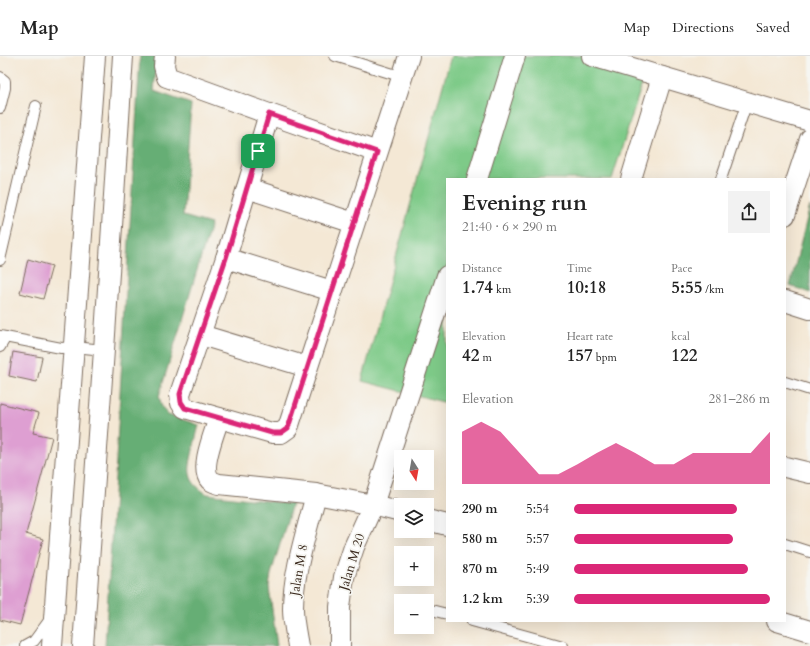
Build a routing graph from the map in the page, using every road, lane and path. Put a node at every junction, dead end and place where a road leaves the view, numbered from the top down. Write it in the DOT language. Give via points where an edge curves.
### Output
graph roads {
  1 [pos="95,56"];
  2 [pos="124,56"];
  3 [pos="164,56"];
  4 [pos="335,56"];
  5 [pos="409,56"];
  6 [pos="515,56"];
  7 [pos="592,56"];
  8 [pos="0,77"];
  9 [pos="402,77"];
  10 [pos="662,77"];
  11 [pos="747,102"];
  12 [pos="36,106"];
  13 [pos="0,108"];
  14 [pos="269,114"];
  15 [pos="810,121"];
  16 [pos="810,138"];
  17 [pos="377,152"];
  18 [pos="477,178"];
  19 [pos="631,178"];
  20 [pos="721,178"];
  21 [pos="247,188"];
  22 [pos="786,212"];
  23 [pos="354,223"];
  24 [pos="226,258"];
  25 [pos="0,260"];
  26 [pos="446,279"];
  27 [pos="332,291"];
  28 [pos="786,302"];
  29 [pos="810,309"];
  30 [pos="201,335"];
  31 [pos="3,336"];
  32 [pos="0,347"];
  33 [pos="74,347"];
  34 [pos="104,350"];
  35 [pos="307,367"];
  36 [pos="786,382"];
  37 [pos="810,390"];
  38 [pos="219,418"];
  39 [pos="786,467"];
  40 [pos="810,474"];
  41 [pos="316,494"];
  42 [pos="373,505"];
  43 [pos="394,510"];
  44 [pos="434,522"];
  45 [pos="446,525"];
  46 [pos="786,544"];
  47 [pos="810,552"];
  48 [pos="434,611"];
  49 [pos="54,614"];
  50 [pos="446,614"];
  51 [pos="476,622"];
  52 [pos="780,622"];
  53 [pos="810,631"];
  54 [pos="26,646"];
  55 [pos="52,646"];
  56 [pos="83,646"];
  57 [pos="298,646"];
  58 [pos="340,646"];
  59 [pos="563,646"];
  1 -- 33 [label="street"];
  2 -- 34 [label="street"];
  3 -- 14 [label="street" via="167,77"];
  4 -- 9 [label="lane"];
  5 -- 9 [label="street"];
  6 -- 18 [label="street"];
  7 -- 10 [label="street"];
  8 -- 13 [label="lane" via="5,82 5,88"];
  9 -- 17 [label="street"];
  10 -- 11 [label="street"];
  10 -- 19 [label="street"];
  11 -- 15 [label="street"];
  11 -- 20 [label="lane"];
  12 -- 25 [label="lane"];
  14 -- 17 [label="street"];
  14 -- 21 [label="street"];
  16 -- 22 [label="street"];
  17 -- 23 [label="street"];
  21 -- 23 [label="street"];
  21 -- 24 [label="street"];
  23 -- 27 [label="street"];
  24 -- 27 [label="street"];
  24 -- 30 [label="street"];
  26 -- 42 [label="street, Jalan M 20"];
  27 -- 35 [label="street"];
  28 -- 29 [label="street"];
  30 -- 35 [label="street"];
  30 -- 38 [label="street" via="180,394 181,402 185,408"];
  31 -- 32 [label="lane"];
  31 -- 33 [label="lane" via="62,348"];
  33 -- 34 [label="lane"];
  33 -- 49 [label="street"];
  34 -- 56 [label="street"];
  35 -- 38 [label="street" via="288,428 281,433 272,433"];
  36 -- 37 [label="lane"];
  38 -- 41 [label="street" via="207,456 206,473 211,480 219,484"];
  39 -- 40 [label="street"];
  41 -- 42 [label="street"];
  41 -- 57 [label="street, Jalan M 8" via="296,580 293,610"];
  42 -- 43 [label="street"];
  42 -- 58 [label="street, Jalan M 20" via="344,577 340,607"];
  44 -- 45 [label="street"];
  46 -- 47 [label="lane"];
  48 -- 50 [label="lane"];
  49 -- 54 [label="lane" via="34,641"];
  49 -- 55 [label="street"];
  51 -- 59 [label="lane"];
  52 -- 53 [label="street"];
}
